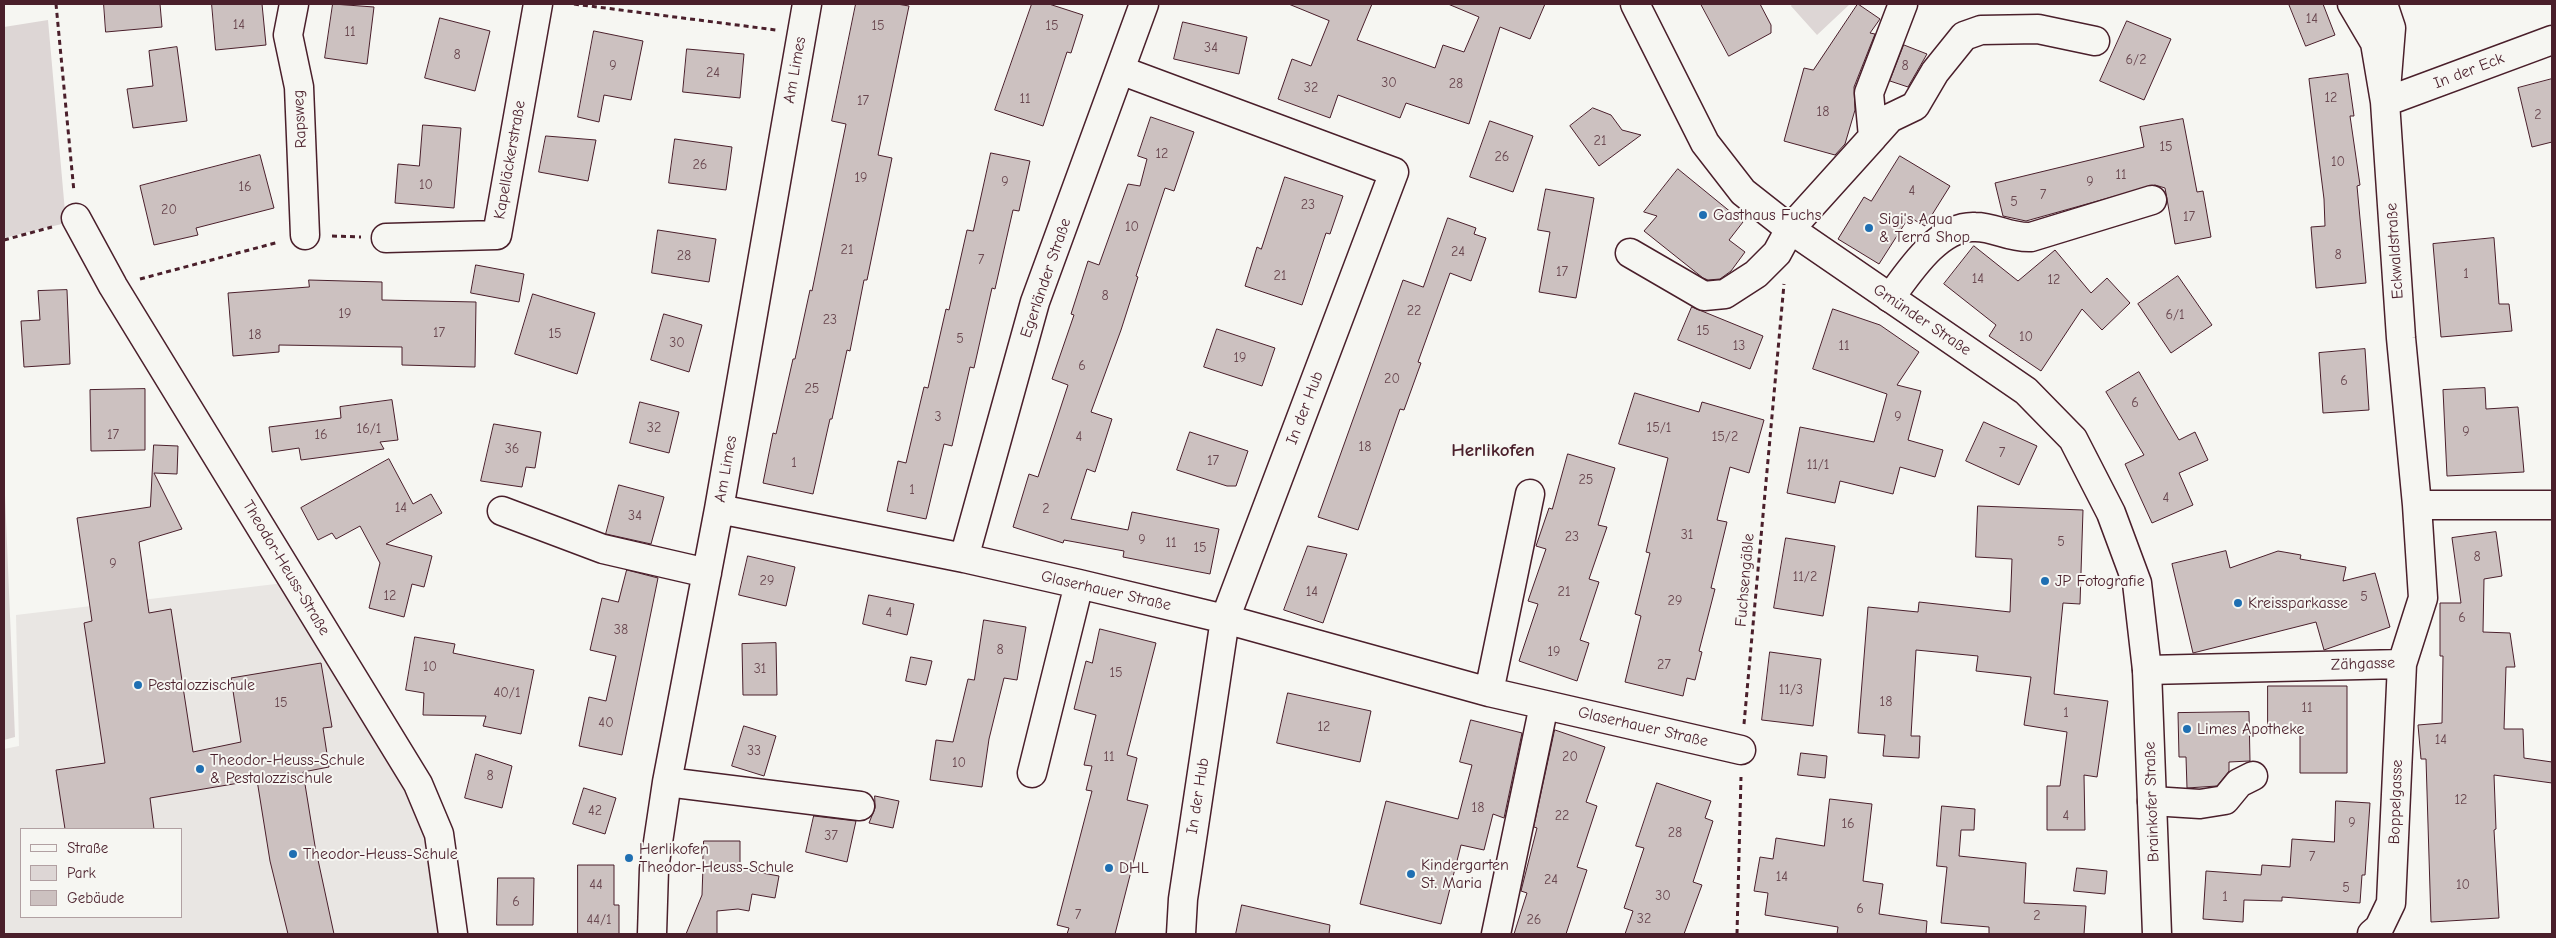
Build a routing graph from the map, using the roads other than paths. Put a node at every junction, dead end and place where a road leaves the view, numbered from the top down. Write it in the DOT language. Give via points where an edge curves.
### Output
graph roads {
  1 [pos="294,4"];
  2 [pos="538,4"];
  3 [pos="807,4"];
  4 [pos="1144,4"];
  5 [pos="1636,4"];
  6 [pos="1903,4"];
  7 [pos="2352,4"];
  8 [pos="2383,4"];
  9 [pos="2552,40"];
  10 [pos="2095,41"];
  11 [pos="1120,70"];
  12 [pos="2385,102"];
  13 [pos="1873,137"];
  14 [pos="2152,200"];
  15 [pos="66,222"];
  16 [pos="1790,229"];
  17 [pos="305,235"];
  18 [pos="386,238"];
  19 [pos="1630,253"];
  20 [pos="1890,298"];
  21 [pos="1530,494"];
  22 [pos="2417,505"];
  23 [pos="2552,505"];
  24 [pos="719,509"];
  25 [pos="502,511"];
  26 [pos="964,558"];
  27 [pos="707,573"];
  28 [pos="1079,584"];
  29 [pos="1225,619"];
  30 [pos="2402,664"];
  31 [pos="2147,670"];
  32 [pos="1489,692"];
  33 [pos="1544,705"];
  34 [pos="1742,750"];
  35 [pos="1032,772"];
  36 [pos="2253,776"];
  37 [pos="667,782"];
  38 [pos="2152,802"];
  39 [pos="860,806"];
  40 [pos="453,934"];
  41 [pos="652,934"];
  42 [pos="1181,934"];
  43 [pos="1496,934"];
  44 [pos="2157,934"];
  45 [pos="2372,934"];
  1 -- 17 [label="street, Rapsweg" via="288,35 299,87"];
  2 -- 18 [label="street, Kapelläckerstraße" via="497,236"];
  3 -- 24 [label="street, Am Limes"];
  4 -- 11 [label="street, Egerländer Straße"];
  5 -- 16 [label="street, Gmünder Straße" via="1705,144 1743,192"];
  6 -- 13 [label="street" via="1869,93"];
  7 -- 12 [label="street, Eckwaldstraße" via="2375,43"];
  8 -- 12 [label="street" via="2391,28"];
  9 -- 12 [label="street, In der Eck"];
  10 -- 13 [label="street" via="2038,29 1981,30 1964,36 1935,72 1915,106 1890,118"];
  11 -- 26 [label="street, Egerländer Straße" via="1035,302"];
  11 -- 29 [label="street, In der Hub" via="1394,172"];
  12 -- 22 [label="street, Eckwaldstraße" via="2401,338"];
  13 -- 16 [label="street"];
  14 -- 20 [label="street" via="2031,238 2015,238 1973,226 1946,235 1921,255"];
  15 -- 40 [label="street, Theodor-Heuss-Straße" via="113,286 418,784 439,834"];
  16 -- 19 [label="street" via="1777,253 1756,274 1725,294 1704,296"];
  16 -- 20 [label="street, Gmünder Straße"];
  20 -- 31 [label="street, Gmünder Straße" via="2026,391 2073,439 2111,513 2137,583"];
  21 -- 32 [label="street"];
  22 -- 23 [label="street"];
  22 -- 30 [label="street, Zähgasse" via="2423,598"];
  24 -- 26 [label="street, Glaserhauer Straße"];
  24 -- 27 [label="street, Am Limes"];
  25 -- 27 [label="street" via="603,549"];
  26 -- 28 [label="street, Glaserhauer Straße"];
  27 -- 37 [label="street, Am Limes"];
  28 -- 29 [label="street, Glaserhauer Straße"];
  28 -- 35 [label="street"];
  29 -- 32 [label="street, Glaserhauer Straße"];
  29 -- 42 [label="street, In der Hub" via="1183,900"];
  30 -- 31 [label="street, Zähgasse"];
  30 -- 45 [label="street, Boppelgasse" via="2391,903 2379,928"];
  31 -- 38 [label="street, Brainkofer Straße"];
  32 -- 33 [label="street, Glaserhauer Straße"];
  33 -- 34 [label="street, Glaserhauer Straße"];
  33 -- 43 [label="street"];
  36 -- 38 [label="street" via="2239,783 2224,800 2200,804"];
  37 -- 39 [label="street"];
  37 -- 41 [label="street, Am Limes" via="654,869"];
  38 -- 44 [label="street, Brainkofer Straße"];
}
